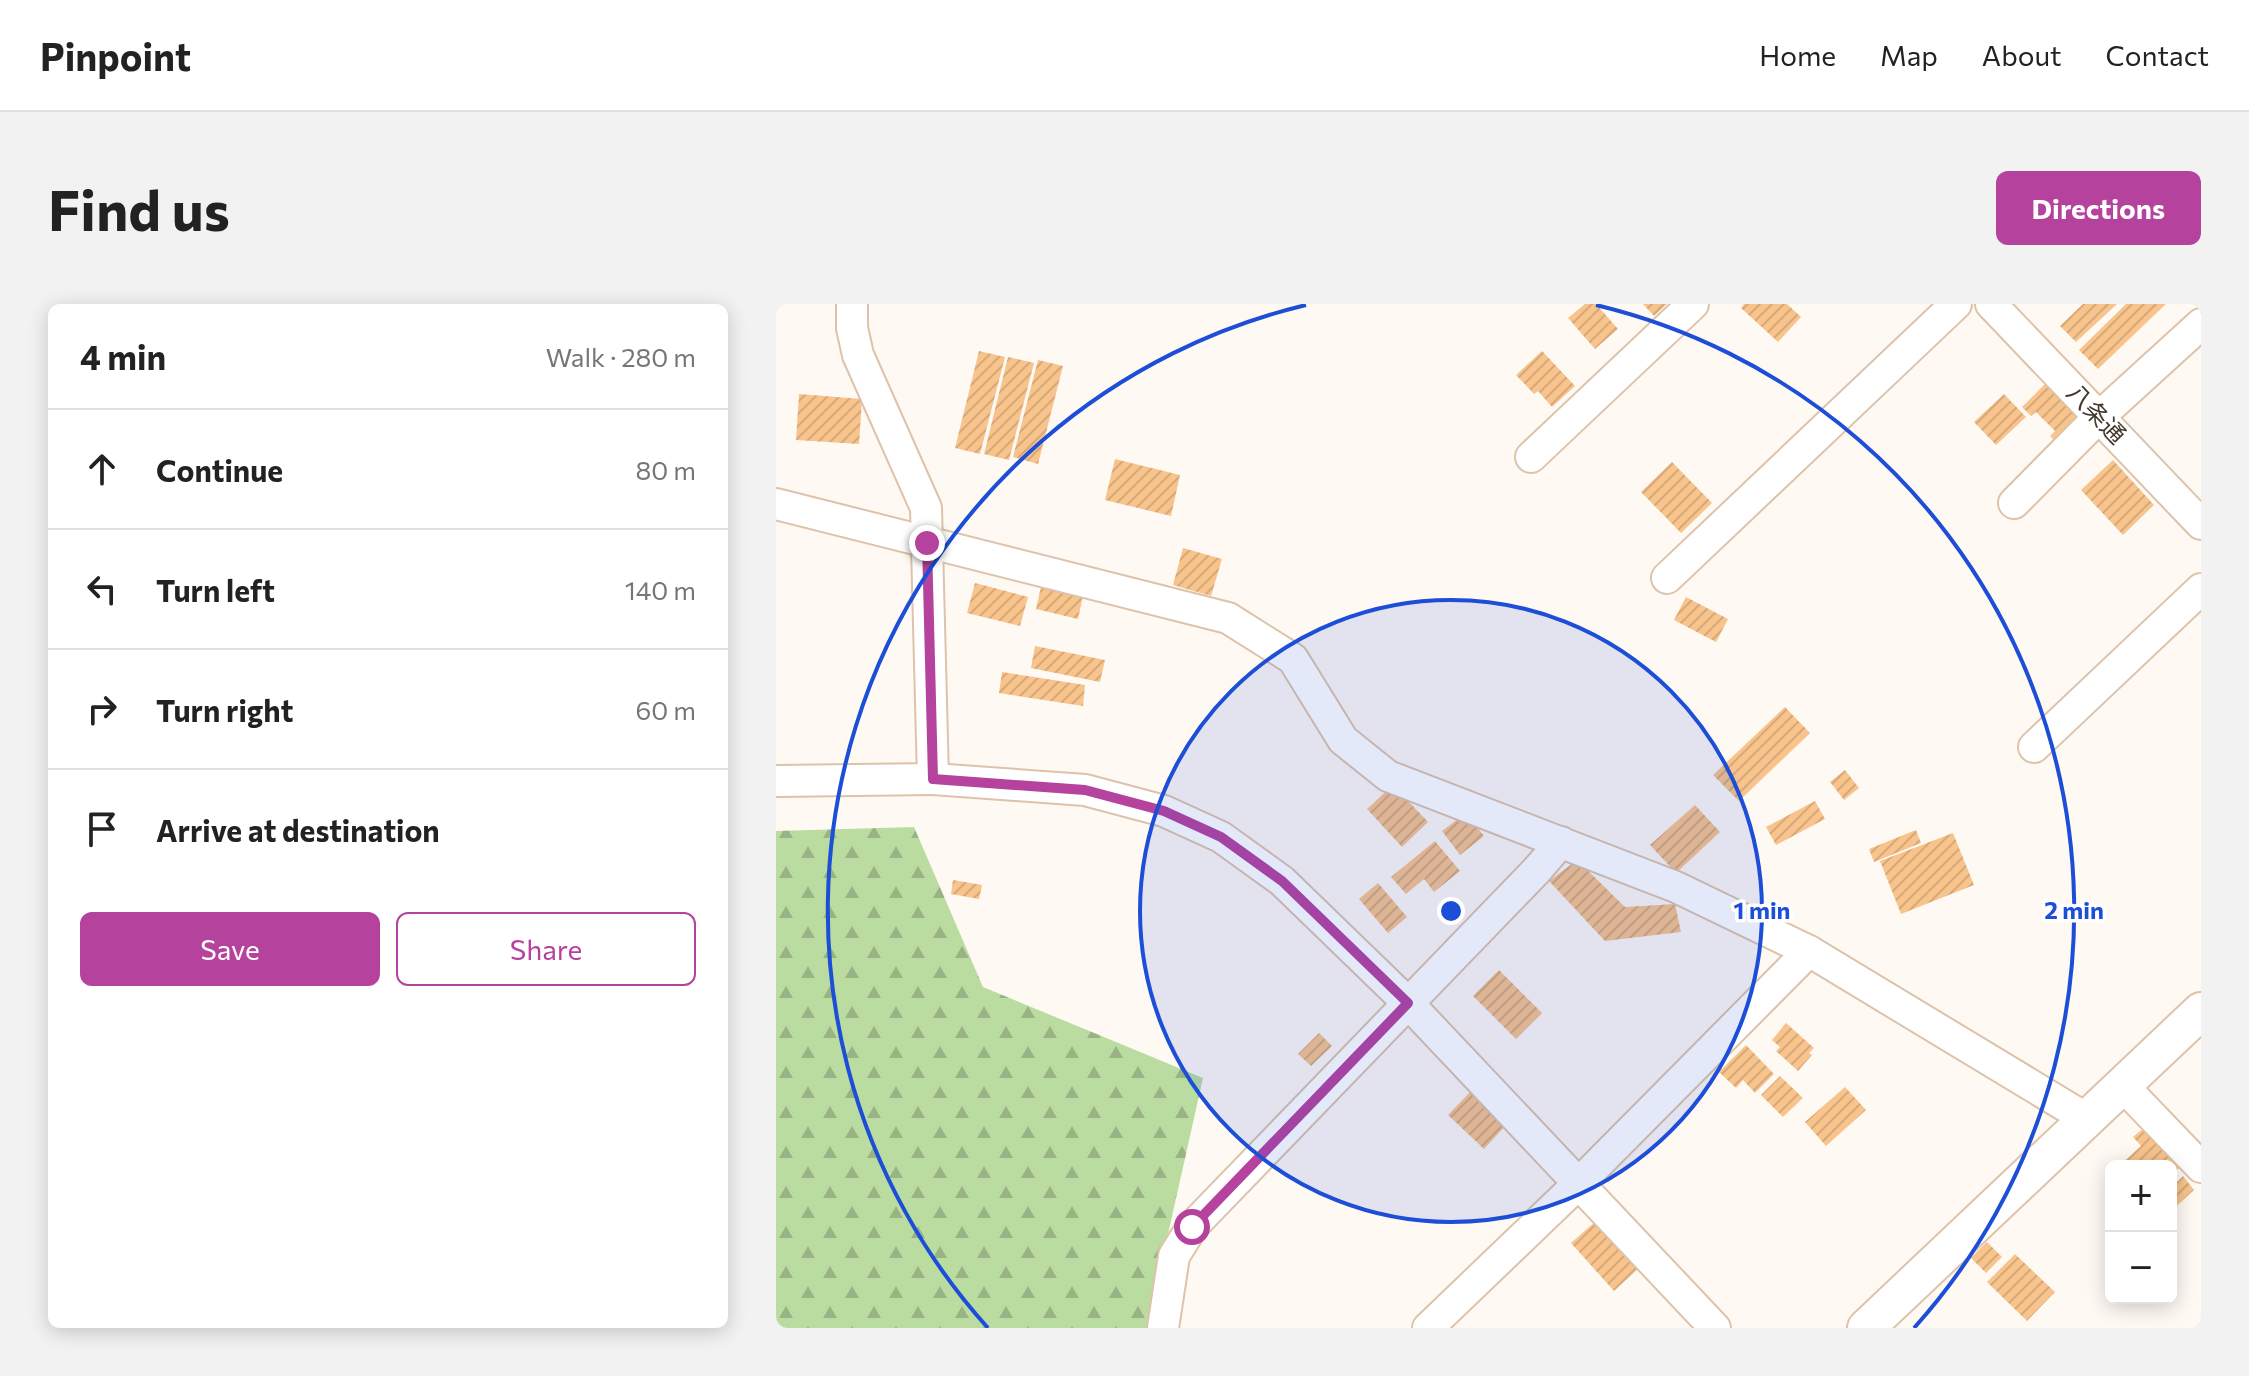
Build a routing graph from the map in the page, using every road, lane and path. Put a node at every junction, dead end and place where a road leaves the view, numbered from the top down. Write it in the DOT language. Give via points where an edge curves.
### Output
graph roads {
  1 [pos="852,304"];
  2 [pos="1693,304"];
  3 [pos="1956,304"];
  4 [pos="1991,304"];
  5 [pos="2201,324"];
  6 [pos="2099,417"];
  7 [pos="1531,457"];
  8 [pos="2014,503"];
  9 [pos="776,504"];
  10 [pos="2201,524"];
  11 [pos="927,543"];
  12 [pos="1667,578"];
  13 [pos="2201,589"];
  14 [pos="2034,747"];
  15 [pos="933,779"];
  16 [pos="776,781"];
  17 [pos="1561,842"];
  18 [pos="1809,951"];
  19 [pos="1408,1003"];
  20 [pos="2201,1011"];
  21 [pos="2122,1085"];
  22 [pos="2087,1119"];
  23 [pos="2201,1167"];
  24 [pos="1577,1185"];
  25 [pos="1163,1328"];
  26 [pos="1428,1328"];
  27 [pos="1715,1328"];
  28 [pos="1866,1328"];
  1 -- 11 [label="street" via="858,355 926,508"];
  2 -- 7 [label="street"];
  3 -- 12 [label="street"];
  4 -- 6 [label="street, 八条通"];
  5 -- 6 [label="street"];
  6 -- 8 [label="street"];
  6 -- 10 [label="street, 八条通"];
  9 -- 11 [label="street"];
  11 -- 15 [label="street"];
  11 -- 17 [label="street" via="1228,618 1293,659 1343,740 1388,776"];
  13 -- 14 [label="street"];
  15 -- 16 [label="street"];
  15 -- 19 [label="street" via="1085,790 1164,811 1221,837 1282,881"];
  17 -- 18 [label="street" via="1676,887"];
  17 -- 19 [label="street"];
  18 -- 22 [label="street"];
  18 -- 24 [label="street"];
  19 -- 24 [label="street"];
  19 -- 25 [label="street" via="1192,1227 1174,1256"];
  20 -- 21 [label="street"];
  21 -- 22 [label="street"];
  21 -- 23 [label="street"];
  22 -- 28 [label="street"];
  24 -- 26 [label="street"];
  24 -- 27 [label="street"];
}
